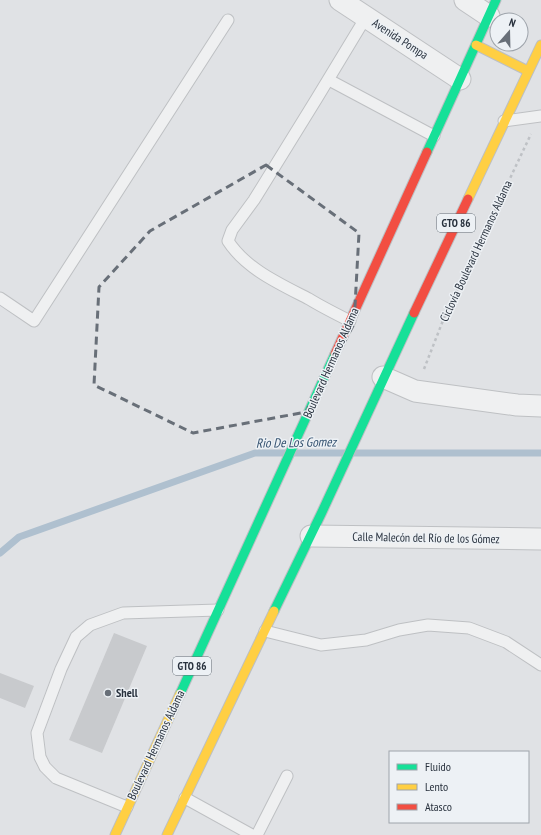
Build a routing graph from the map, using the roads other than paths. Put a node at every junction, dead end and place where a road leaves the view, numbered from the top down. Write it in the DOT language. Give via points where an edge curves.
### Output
graph roads {
  1 [pos="340,0"];
  2 [pos="465,0"];
  3 [pos="493,8"];
  4 [pos="366,17"];
  5 [pos="228,20"];
  6 [pos="476,45"];
  7 [pos="541,45"];
  8 [pos="528,71"];
  9 [pos="460,79"];
  10 [pos="329,80"];
  11 [pos="540,116"];
  12 [pos="504,121"];
  13 [pos="434,136"];
  14 [pos="0,298"];
  15 [pos="350,321"];
  16 [pos="383,377"];
  17 [pos="541,406"];
  18 [pos="311,536"];
  19 [pos="541,539"];
  20 [pos="218,610"];
  21 [pos="265,631"];
  22 [pos="541,664"];
  23 [pos="287,776"];
  24 [pos="185,798"];
  25 [pos="127,807"];
  26 [pos="115,835"];
  27 [pos="167,835"];
  28 [pos="252,835"];
  29 [pos="257,835"];
  1 -- 4 [label="street, Avenida Pompa"];
  2 -- 3 [label="street"];
  3 -- 6 [label="main road, Boulevard Hermanos Aldama / GTO 86"];
  4 -- 9 [label="street, Avenida Pompa"];
  4 -- 10 [label="lane"];
  5 -- 14 [label="lane" via="34,320"];
  6 -- 8 [label="main road"];
  6 -- 9 [label="main road, Boulevard Hermanos Aldama / GTO 86"];
  7 -- 8 [label="main road, GTO 86"];
  8 -- 12 [label="main road, GTO 86"];
  9 -- 13 [label="main road, Boulevard Hermanos Aldama / GTO 86"];
  10 -- 13 [label="lane"];
  10 -- 15 [label="lane" via="254,200 232,230 228,241 246,261 273,280"];
  11 -- 12 [label="lane"];
  12 -- 16 [label="main road, GTO 86"];
  13 -- 15 [label="main road, Boulevard Hermanos Aldama / GTO 86"];
  15 -- 20 [label="main road, Boulevard Hermanos Aldama / GTO 86"];
  16 -- 17 [label="street" via="415,391"];
  16 -- 18 [label="main road, GTO 86"];
  18 -- 19 [label="street, Calle Malecón del Río de los Gómez"];
  18 -- 21 [label="main road, GTO 86"];
  20 -- 25 [label="main road, Boulevard Hermanos Aldama / GTO 86"];
  20 -- 25 [label="lane" via="123,612 90,625 76,637 61,668 37,733 42,762 56,778"];
  21 -- 22 [label="lane" via="321,645 366,640 428,625 469,628 506,642"];
  21 -- 24 [label="main road, GTO 86"];
  23 -- 29 [label="lane"];
  24 -- 27 [label="main road, GTO 86"];
  24 -- 28 [label="lane"];
  25 -- 26 [label="main road, Boulevard Hermanos Aldama / GTO 86"];
}
